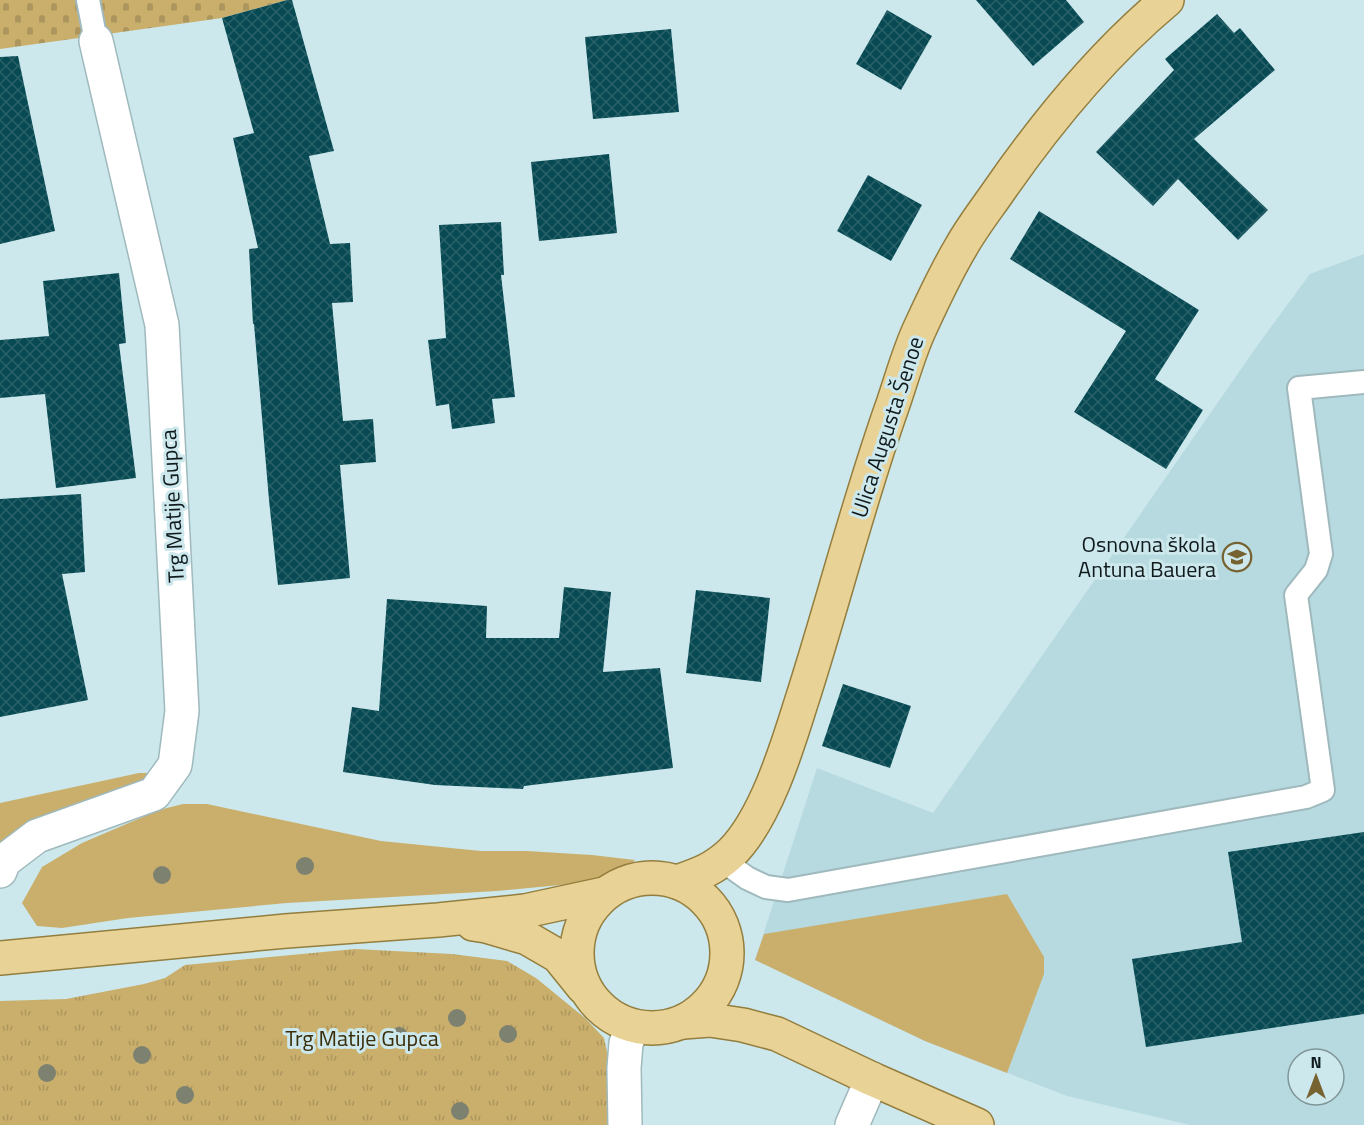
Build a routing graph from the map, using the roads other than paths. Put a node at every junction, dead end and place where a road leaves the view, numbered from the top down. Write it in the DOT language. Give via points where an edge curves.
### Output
graph roads {
  1 [pos="88,0"];
  2 [pos="1167,0"];
  3 [pos="96,41"];
  4 [pos="1364,382"];
  5 [pos="722,860"];
  6 [pos="0,871"];
  7 [pos="677,882"];
  8 [pos="604,894"];
  9 [pos="438,920"];
  10 [pos="0,957"];
  11 [pos="584,988"];
  12 [pos="683,1022"];
  13 [pos="633,1027"];
  14 [pos="872,1080"];
  15 [pos="625,1125"];
  16 [pos="852,1125"];
  17 [pos="977,1125"];
  1 -- 3 [label="lane"];
  2 -- 5 [label="main road, Ulica Augusta Šenoe" via="1069,97 962,246 919,329 875,455 793,729 769,793 748,832"];
  3 -- 6 [label="street, Trg Matije Gupca" via="162,325 182,711 175,765 154,794 37,836 4,861"];
  4 -- 5 [label="lane" via="1299,388 1321,554 1316,570 1296,595 1323,790 1306,797 788,890 766,888"];
  5 -- 7 [label="main road, Ulica Augusta Šenoe" via="707,871"];
  7 -- 8 [label="main road" via="652,878 626,882"];
  7 -- 12 [label="main road" via="700,894 717,914 727,938 727,963 720,988 705,1008"];
  8 -- 9 [label="main road" via="525,911"];
  8 -- 11 [label="main road" via="587,914 578,938 577,963"];
  9 -- 10 [label="main road"];
  9 -- 11 [label="main road" via="486,926 528,938 558,956"];
  11 -- 13 [label="main road" via="613,1019"];
  12 -- 13 [label="main road" via="658,1029"];
  12 -- 14 [label="main road" via="710,1020 777,1034"];
  13 -- 15 [label="street" via="626,1043"];
  14 -- 16 [label="street"];
  14 -- 17 [label="main road"];
}
